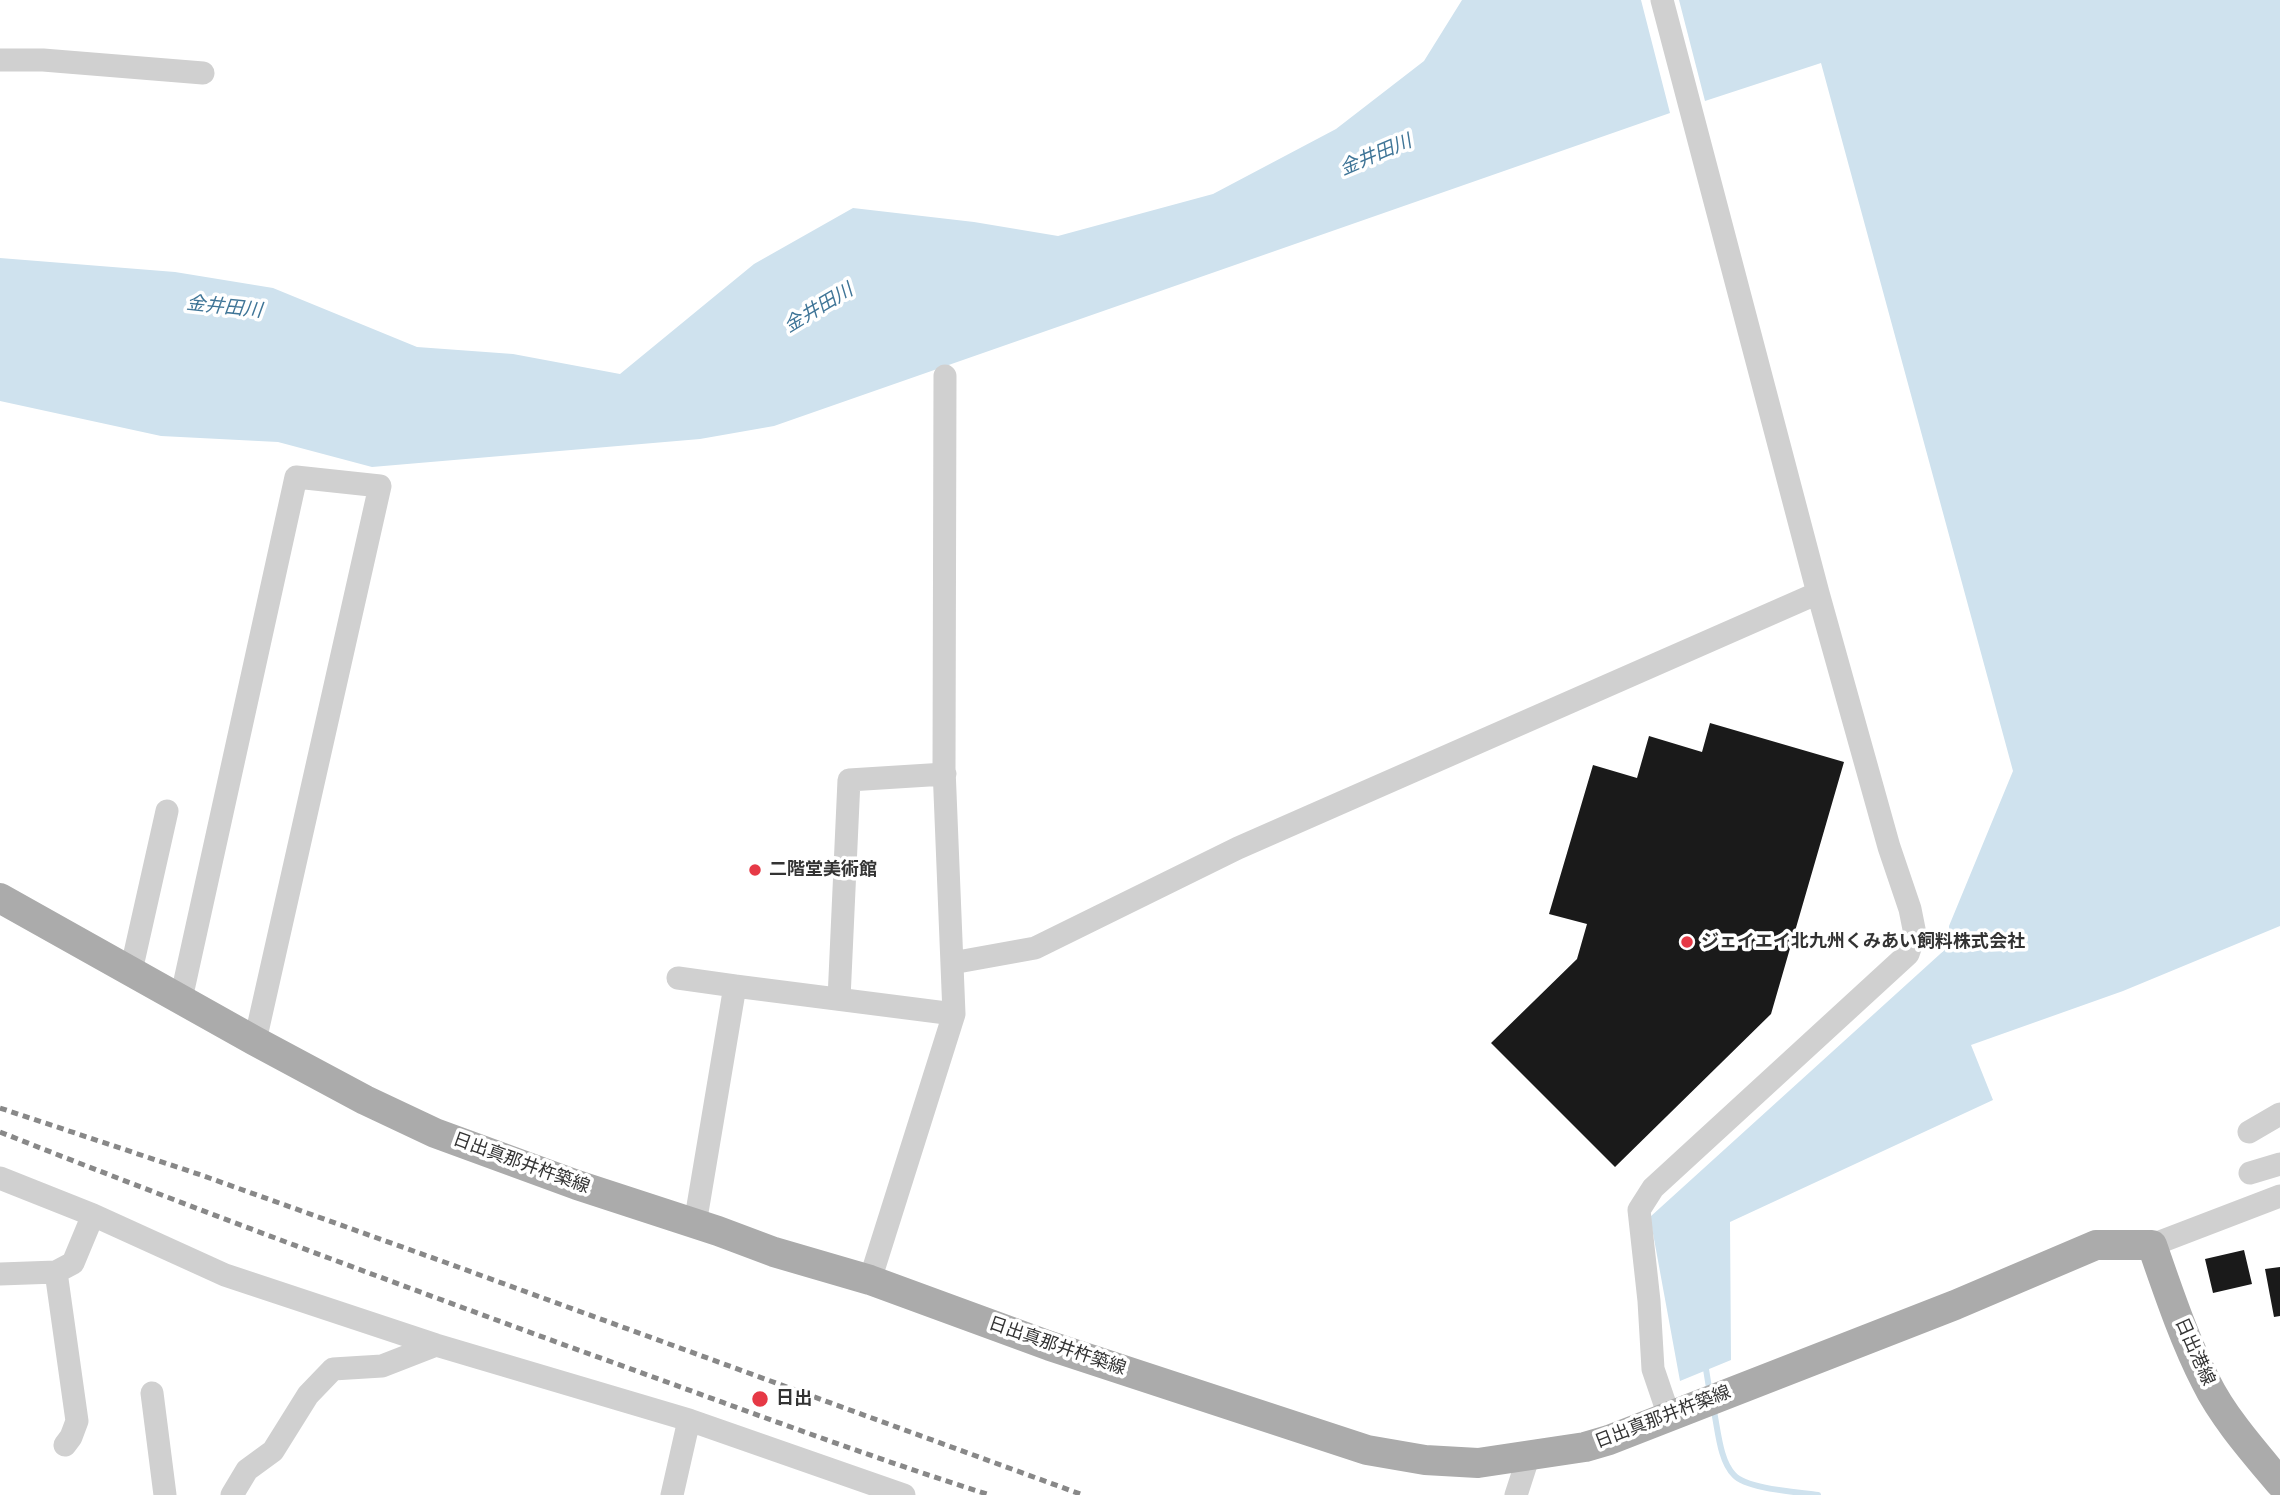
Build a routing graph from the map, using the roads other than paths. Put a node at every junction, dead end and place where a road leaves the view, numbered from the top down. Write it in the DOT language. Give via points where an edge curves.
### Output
graph roads {
  1 [pos="1662,0"];
  2 [pos="0,60"];
  3 [pos="203,73"];
  4 [pos="944,376"];
  5 [pos="1818,593"];
  6 [pos="944,774"];
  7 [pos="167,811"];
  8 [pos="0,898"];
  9 [pos="952,963"];
  10 [pos="131,971"];
  11 [pos="678,978"];
  12 [pos="735,986"];
  13 [pos="181,999"];
  14 [pos="839,999"];
  15 [pos="954,1014"];
  16 [pos="255,1041"];
  17 [pos="2280,1114"];
  18 [pos="2249,1132"];
  19 [pos="2280,1164"];
  20 [pos="2250,1173"];
  21 [pos="0,1178"];
  22 [pos="2280,1196"];
  23 [pos="93,1214"];
  24 [pos="695,1224"];
  25 [pos="2152,1245"];
  26 [pos="56,1272"];
  27 [pos="0,1274"];
  28 [pos="870,1280"];
  29 [pos="436,1345"];
  30 [pos="152,1393"];
  31 [pos="1669,1416"];
  32 [pos="689,1420"];
  33 [pos="65,1445"];
  34 [pos="1530,1455"];
  35 [pos="2280,1482"];
  36 [pos="165,1495"];
  37 [pos="232,1495"];
  38 [pos="672,1495"];
  39 [pos="904,1495"];
  40 [pos="1516,1495"];
  1 -- 5 [label="street"];
  2 -- 3 [label="street"];
  4 -- 6 [label="street"];
  5 -- 9 [label="street" via="1238,849 1035,948"];
  5 -- 31 [label="street" via="1915,934 1908,954 1653,1188 1639,1210 1653,1369"];
  6 -- 9 [label="street"];
  6 -- 14 [label="street" via="849,780"];
  7 -- 10 [label="street"];
  8 -- 10 [label="main road, 日出真那井杵築線"];
  9 -- 15 [label="street"];
  10 -- 13 [label="main road, 日出真那井杵築線"];
  11 -- 12 [label="street"];
  12 -- 14 [label="street"];
  12 -- 24 [label="street"];
  13 -- 16 [label="main road, 日出真那井杵築線"];
  13 -- 16 [label="street" via="296,477 380,486"];
  14 -- 15 [label="street"];
  15 -- 28 [label="street"];
  16 -- 24 [label="main road, 日出真那井杵築線" via="435,1133"];
  17 -- 18 [label="street"];
  19 -- 20 [label="street"];
  21 -- 23 [label="street"];
  22 -- 25 [label="street"];
  23 -- 26 [label="street" via="73,1263"];
  23 -- 29 [label="street" via="225,1275"];
  24 -- 28 [label="main road, 日出真那井杵築線"];
  25 -- 31 [label="main road, 日出真那井杵築線" via="2096,1245"];
  25 -- 35 [label="main road, 日出港線" via="2206,1383"];
  26 -- 27 [label="street"];
  26 -- 33 [label="street" via="77,1421"];
  28 -- 34 [label="main road, 日出真那井杵築線" via="1050,1346 1367,1450 1478,1463"];
  29 -- 32 [label="street"];
  29 -- 37 [label="street" via="382,1366 333,1369 308,1395 274,1451 247,1470"];
  30 -- 36 [label="street"];
  31 -- 34 [label="main road, 日出真那井杵築線" via="1585,1447"];
  32 -- 38 [label="street"];
  32 -- 39 [label="street"];
  34 -- 40 [label="street"];
}
